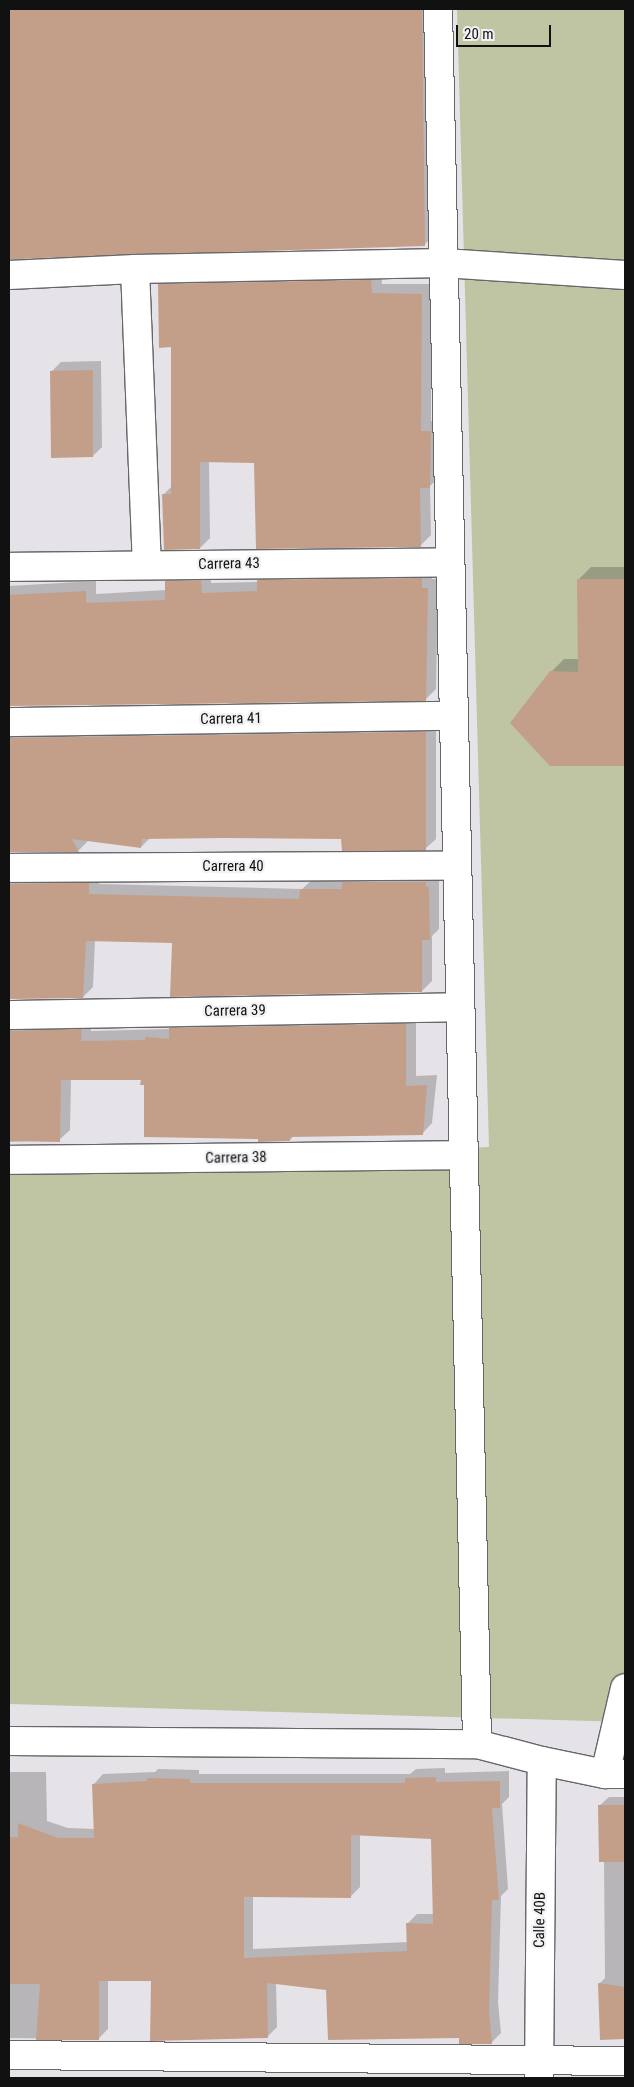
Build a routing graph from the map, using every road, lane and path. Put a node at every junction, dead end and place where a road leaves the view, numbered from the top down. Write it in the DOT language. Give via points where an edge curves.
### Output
graph roads {
  1 [pos="438,9"];
  2 [pos="444,263"];
  3 [pos="135,269"];
  4 [pos="9,275"];
  5 [pos="625,276"];
  6 [pos="450,562"];
  7 [pos="147,565"];
  8 [pos="9,567"];
  9 [pos="454,716"];
  10 [pos="9,722"];
  11 [pos="457,866"];
  12 [pos="9,868"];
  13 [pos="460,1007"];
  14 [pos="9,1014"];
  15 [pos="464,1155"];
  16 [pos="9,1160"];
  17 [pos="625,1688"];
  18 [pos="9,1741"];
  19 [pos="477,1744"];
  20 [pos="542,1761"];
  21 [pos="615,1774"];
  22 [pos="9,2055"];
  23 [pos="625,2061"];
  24 [pos="539,2070"];
  1 -- 2 [label="street"];
  2 -- 3 [label="street"];
  2 -- 5 [label="street"];
  2 -- 6 [label="street"];
  3 -- 4 [label="street"];
  3 -- 7 [label="street"];
  6 -- 7 [label="street, Carrera 43"];
  6 -- 9 [label="street"];
  7 -- 8 [label="street, Carrera 43"];
  9 -- 10 [label="street, Carrera 41"];
  9 -- 11 [label="street"];
  11 -- 12 [label="street, Carrera 40"];
  11 -- 13 [label="street"];
  13 -- 14 [label="street, Carrera 39"];
  13 -- 15 [label="street"];
  15 -- 16 [label="street, Carrera 38"];
  15 -- 19 [label="street"];
  17 -- 21 [label="street"];
  18 -- 19 [label="street"];
  19 -- 20 [label="street"];
  20 -- 21 [label="street"];
  20 -- 24 [label="street, Calle 40B"];
  22 -- 24 [label="street"];
  23 -- 24 [label="street"];
}
